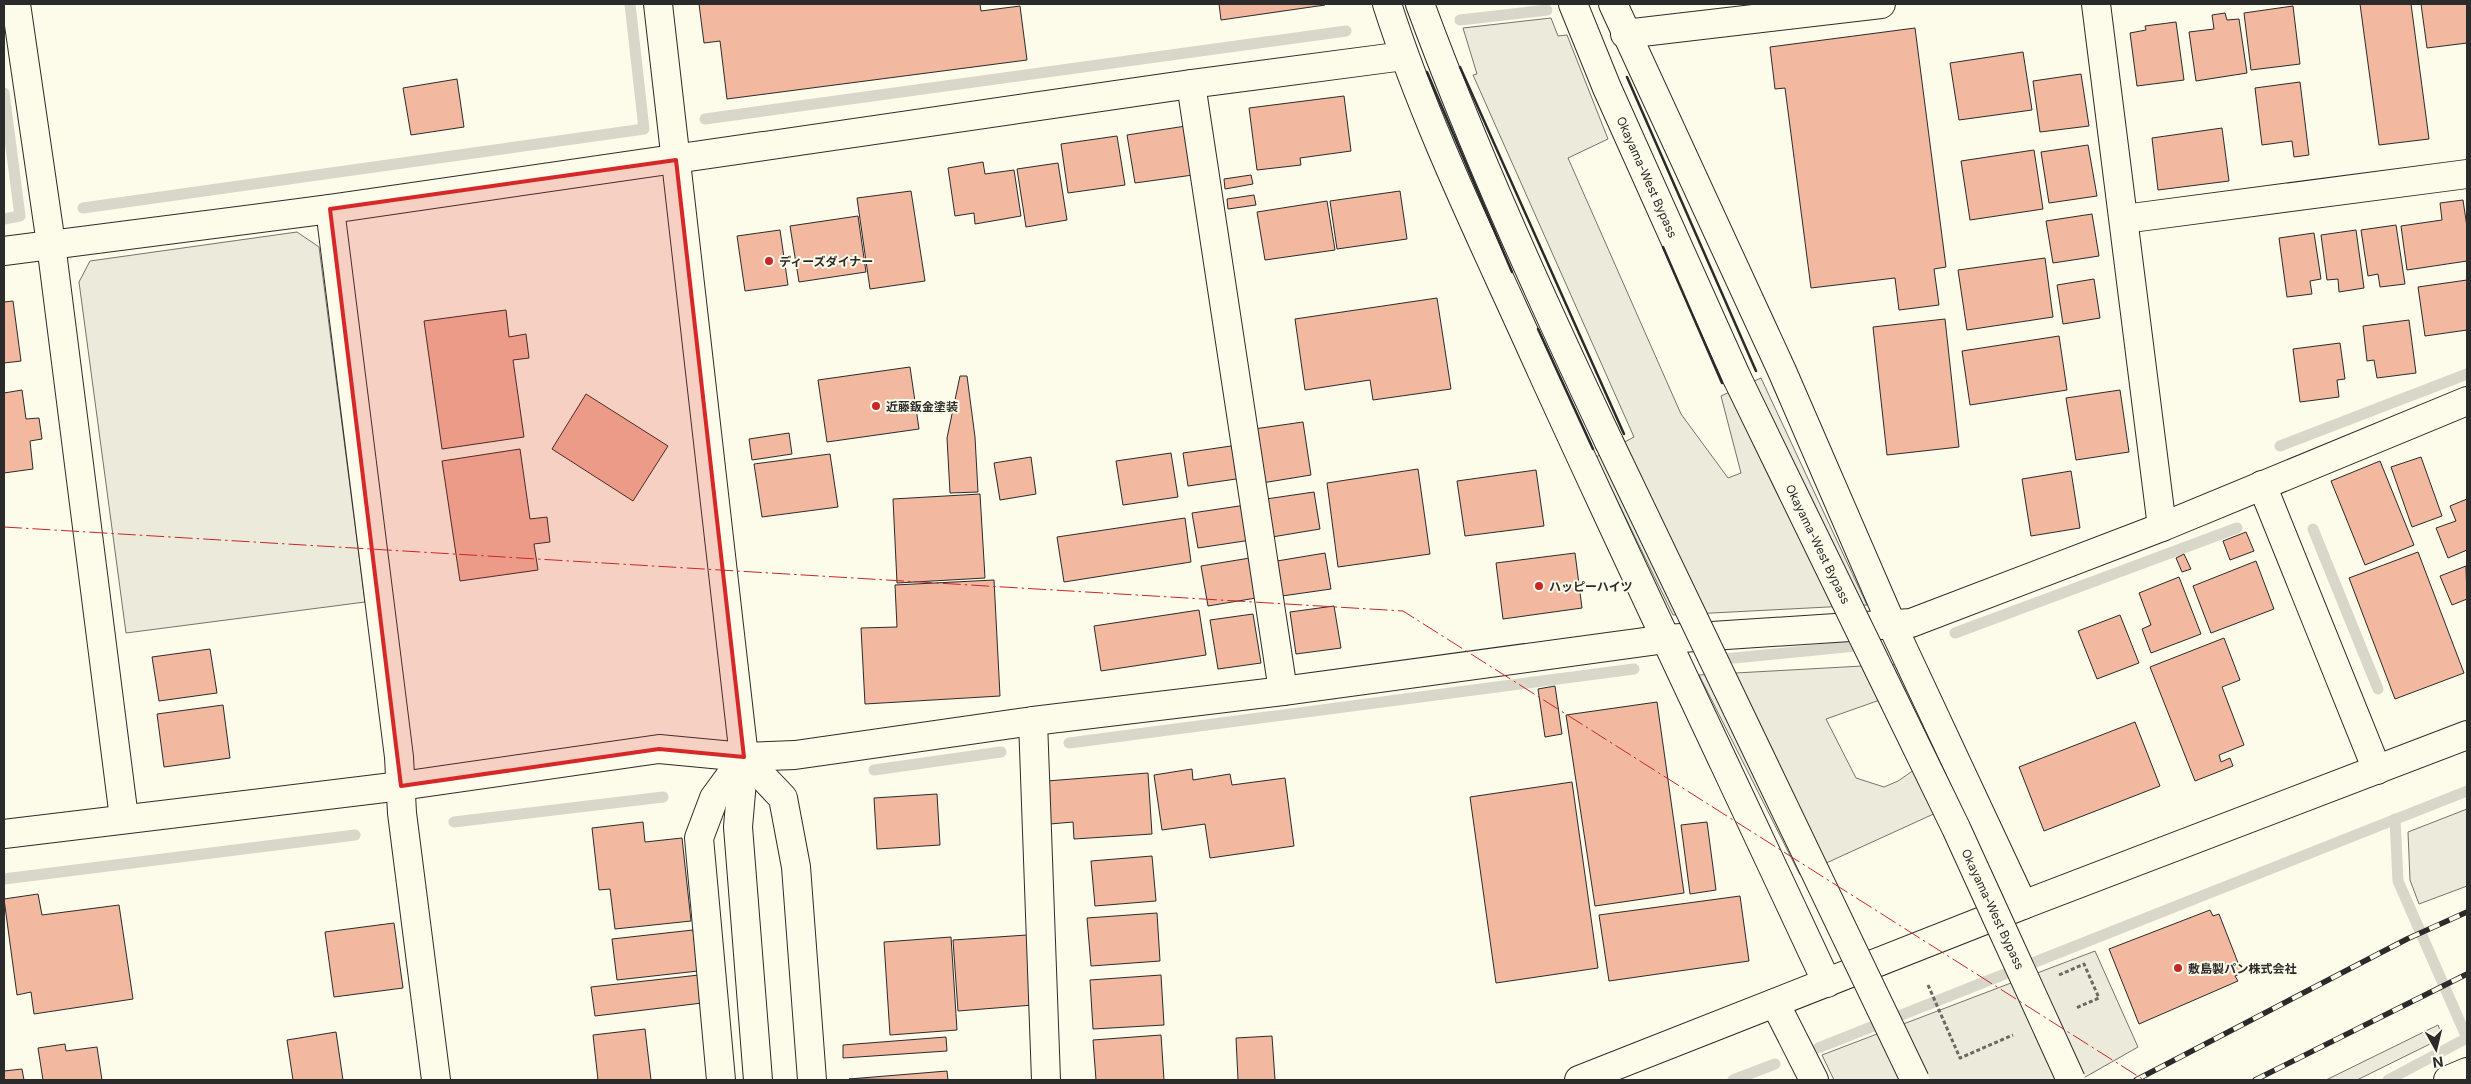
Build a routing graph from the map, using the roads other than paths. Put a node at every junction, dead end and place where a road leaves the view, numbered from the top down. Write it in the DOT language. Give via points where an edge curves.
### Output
graph roads {
  1 [pos="16,4"];
  2 [pos="658,4"];
  3 [pos="1387,4"];
  4 [pos="1420,4"];
  5 [pos="1573,4"];
  6 [pos="1613,4"];
  7 [pos="1881,4"];
  8 [pos="2096,4"];
  9 [pos="1625,34"];
  10 [pos="1404,56"];
  11 [pos="1191,84"];
  12 [pos="676,160"];
  13 [pos="2467,174"];
  14 [pos="330,209"];
  15 [pos="2124,219"];
  16 [pos="51,244"];
  17 [pos="4,251"];
  18 [pos="2467,401"];
  19 [pos="2262,485"];
  20 [pos="2162,527"];
  21 [pos="1892,625"];
  22 [pos="1666,639"];
  23 [pos="1283,691"];
  24 [pos="1033,721"];
  25 [pos="2467,735"];
  26 [pos="744,757"];
  27 [pos="2377,770"];
  28 [pos="401,786"];
  29 [pos="124,818"];
  30 [pos="4,834"];
  31 [pos="2023,905"];
  32 [pos="1827,983"];
  33 [pos="1775,1003"];
  34 [pos="2467,1072"];
  35 [pos="436,1080"];
  36 [pos="721,1080"];
  37 [pos="758,1080"];
  38 [pos="812,1080"];
  39 [pos="1046,1080"];
  40 [pos="1579,1080"];
  41 [pos="1814,1080"];
  42 [pos="1915,1080"];
  43 [pos="2071,1080"];
  44 [pos="2448,1080"];
  1 -- 16 [label="main road"];
  2 -- 12 [label="main road"];
  3 -- 10 [label="main road"];
  4 -- 42 [label="main road, bridge" via="1447,78 1545,308"];
  5 -- 43 [label="main road, Okayama-West Bypass, bridge" via="1607,88 1737,378 1956,828"];
  6 -- 9 [label="main road"];
  7 -- 9 [label="main road"];
  8 -- 15 [label="main road"];
  9 -- 21 [label="main road" via="1782,371"];
  10 -- 11 [label="main road"];
  10 -- 22 [label="main road" via="1482,238"];
  11 -- 12 [label="main road"];
  11 -- 23 [label="main road"];
  12 -- 14 [label="main road"];
  12 -- 26 [label="main road"];
  13 -- 15 [label="main road"];
  14 -- 16 [label="main road"];
  14 -- 28 [label="main road"];
  15 -- 20 [label="main road"];
  16 -- 17 [label="main road"];
  16 -- 29 [label="main road"];
  18 -- 19 [label="main road"];
  19 -- 20 [label="main road"];
  19 -- 27 [label="main road"];
  20 -- 21 [label="main road" via="1911,623"];
  21 -- 22 [label="main road"];
  21 -- 31 [label="main road"];
  22 -- 23 [label="main road"];
  22 -- 32 [label="main road"];
  23 -- 24 [label="main road"];
  24 -- 26 [label="main road" via="795,755"];
  24 -- 39 [label="main road"];
  25 -- 27 [label="main road"];
  26 -- 28 [label="main road" via="659,748"];
  26 -- 36 [label="main road" via="714,798 699,838"];
  26 -- 37 [label="main road" via="738,827"];
  26 -- 38 [label="main road" via="782,798 796,868"];
  27 -- 31 [label="main road"];
  28 -- 29 [label="main road"];
  28 -- 35 [label="main road"];
  29 -- 30 [label="main road"];
  31 -- 32 [label="main road"];
  32 -- 33 [label="main road"];
  33 -- 40 [label="main road"];
  33 -- 41 [label="main road"];
  34 -- 44 [label="main road"];
}
